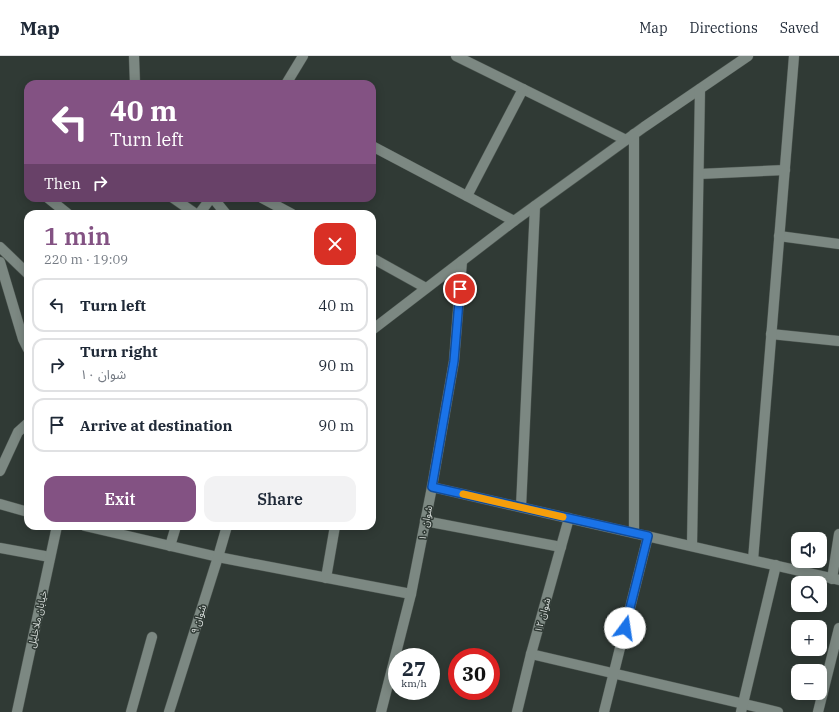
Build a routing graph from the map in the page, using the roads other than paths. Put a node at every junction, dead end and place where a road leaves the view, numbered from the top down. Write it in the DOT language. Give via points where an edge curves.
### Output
graph roads {
  1 [pos="134,56"];
  2 [pos="303,56"];
  3 [pos="456,56"];
  4 [pos="748,56"];
  5 [pos="794,56"];
  6 [pos="135,80"];
  7 [pos="288,80"];
  8 [pos="700,88"];
  9 [pos="523,89"];
  10 [pos="630,137"];
  11 [pos="376,148"];
  12 [pos="785,170"];
  13 [pos="699,174"];
  14 [pos="467,196"];
  15 [pos="53,202"];
  16 [pos="180,202"];
  17 [pos="209,202"];
  18 [pos="216,202"];
  19 [pos="270,202"];
  20 [pos="535,206"];
  21 [pos="63,210"];
  22 [pos="190,210"];
  23 [pos="202,210"];
  24 [pos="222,210"];
  25 [pos="284,210"];
  26 [pos="514,221"];
  27 [pos="780,236"];
  28 [pos="839,244"];
  29 [pos="0,247"];
  30 [pos="376,260"];
  31 [pos="462,260"];
  32 [pos="0,262"];
  33 [pos="24,270"];
  34 [pos="426,288"];
  35 [pos="376,327"];
  36 [pos="771,334"];
  37 [pos="24,341"];
  38 [pos="839,341"];
  39 [pos="24,427"];
  40 [pos="0,471"];
  41 [pos="432,487"];
  42 [pos="0,504"];
  43 [pos="521,507"];
  44 [pos="24,511"];
  45 [pos="570,518"];
  46 [pos="425,521"];
  47 [pos="56,530"];
  48 [pos="102,530"];
  49 [pos="175,530"];
  50 [pos="226,530"];
  51 [pos="334,530"];
  52 [pos="634,533"];
  53 [pos="839,534"];
  54 [pos="648,536"];
  55 [pos="170,546"];
  56 [pos="692,546"];
  57 [pos="561,547"];
  58 [pos="0,548"];
  59 [pos="50,557"];
  60 [pos="218,557"];
  61 [pos="753,560"];
  62 [pos="776,566"];
  63 [pos="326,578"];
  64 [pos="836,579"];
  65 [pos="411,594"];
  66 [pos="839,628"];
  67 [pos="152,636"];
  68 [pos="531,654"];
  69 [pos="614,673"];
  70 [pos="742,708"];
  71 [pos="17,712"];
  72 [pos="131,712"];
  73 [pos="169,712"];
  74 [pos="381,712"];
  75 [pos="517,712"];
  76 [pos="604,712"];
  77 [pos="778,712"];
  78 [pos="818,712"];
  1 -- 6 [label="street"];
  2 -- 7 [label="street"];
  3 -- 9 [label="street"];
  4 -- 8 [label="street"];
  5 -- 12 [label="street"];
  8 -- 10 [label="street"];
  8 -- 13 [label="street"];
  9 -- 10 [label="street"];
  9 -- 14 [label="street"];
  10 -- 20 [label="street"];
  10 -- 52 [label="street"];
  11 -- 14 [label="street"];
  12 -- 13 [label="street"];
  12 -- 27 [label="street"];
  13 -- 56 [label="street"];
  14 -- 26 [label="street"];
  15 -- 21 [label="street"];
  16 -- 22 [label="street"];
  17 -- 23 [label="street"];
  18 -- 24 [label="street"];
  19 -- 25 [label="street"];
  20 -- 26 [label="street"];
  20 -- 43 [label="street"];
  26 -- 31 [label="street"];
  27 -- 28 [label="street"];
  27 -- 36 [label="street"];
  29 -- 33 [label="street"];
  30 -- 34 [label="street"];
  31 -- 34 [label="street"];
  31 -- 41 [label="street, شوان ۱۰" via="454,361"];
  32 -- 37 [label="street"];
  34 -- 35 [label="street"];
  36 -- 38 [label="street"];
  36 -- 61 [label="street"];
  39 -- 40 [label="street" via="18,432"];
  41 -- 43 [label="street"];
  41 -- 46 [label="street, شوان ۱۰"];
  42 -- 44 [label="street"];
  43 -- 45 [label="street"];
  45 -- 52 [label="street"];
  45 -- 57 [label="street, شوان ۱۲"];
  46 -- 57 [label="street"];
  46 -- 65 [label="street, شوان ۱۰"];
  47 -- 59 [label="street, خیابان ملاخلیل"];
  48 -- 55 [label="street"];
  49 -- 55 [label="street"];
  50 -- 60 [label="street, شوان ۹"];
  51 -- 63 [label="street"];
  52 -- 54 [label="street"];
  53 -- 64 [label="street"];
  54 -- 56 [label="street"];
  54 -- 69 [label="street"];
  55 -- 60 [label="street"];
  56 -- 61 [label="street"];
  57 -- 68 [label="street, شوان ۱۲"];
  58 -- 59 [label="street"];
  59 -- 71 [label="street, خیابان ملاخلیل"];
  60 -- 63 [label="street"];
  60 -- 73 [label="street, شوان ۹"];
  61 -- 62 [label="street"];
  62 -- 64 [label="street"];
  62 -- 70 [label="street"];
  63 -- 65 [label="street"];
  65 -- 74 [label="street, شوان ۱۰"];
  66 -- 78 [label="street"];
  67 -- 72 [label="street"];
  68 -- 69 [label="street"];
  68 -- 75 [label="street, شوان ۱۲"];
  69 -- 70 [label="street"];
  69 -- 76 [label="street"];
  70 -- 77 [label="street"];
}
